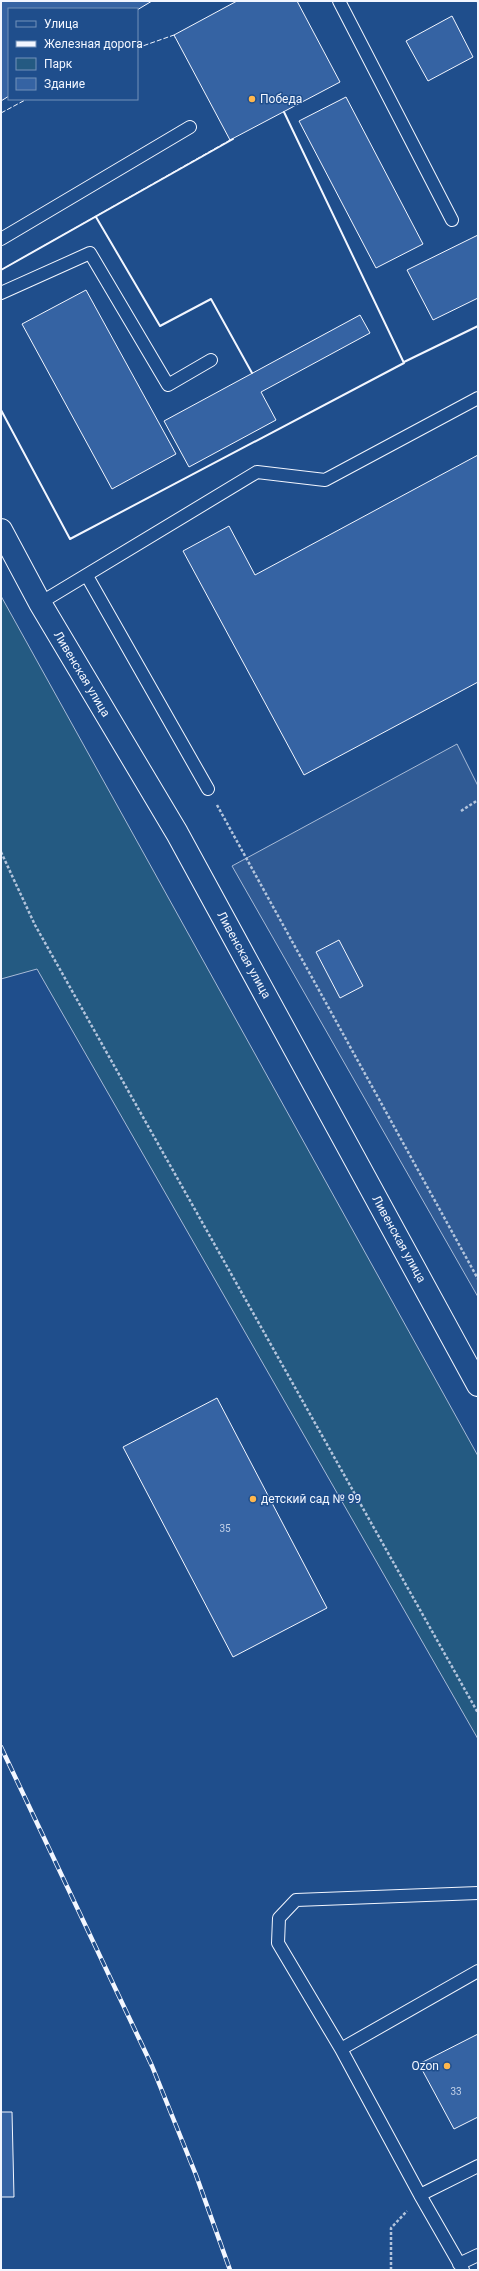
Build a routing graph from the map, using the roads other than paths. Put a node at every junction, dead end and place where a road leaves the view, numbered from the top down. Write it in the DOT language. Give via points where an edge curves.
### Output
graph roads {
  1 [pos="339,1"];
  2 [pos="190,127"];
  3 [pos="452,220"];
  4 [pos="1,239"];
  5 [pos="1,293"];
  6 [pos="211,360"];
  7 [pos="478,398"];
  8 [pos="1,530"];
  9 [pos="86,576"];
  10 [pos="40,603"];
  11 [pos="208,789"];
  12 [pos="478,1385"];
  13 [pos="478,1893"];
  14 [pos="478,1971"];
  15 [pos="341,2049"];
  16 [pos="478,2166"];
  17 [pos="420,2195"];
  18 [pos="478,2254"];
  19 [pos="461,2267"];
  1 -- 3 [label="lane"];
  2 -- 4 [label="lane"];
  5 -- 6 [label="lane" via="90,253 168,385"];
  7 -- 9 [label="lane" via="325,480 257,472"];
  8 -- 10 [label="main road, Ливенская улица"];
  9 -- 10 [label="lane"];
  9 -- 11 [label="lane"];
  10 -- 12 [label="main road, Ливенская улица" via="177,833"];
  13 -- 15 [label="lane" via="296,1900 279,1918 278,1943"];
  14 -- 15 [label="lane"];
  15 -- 17 [label="lane"];
  16 -- 17 [label="lane"];
  17 -- 19 [label="lane"];
  18 -- 19 [label="lane"];
}
